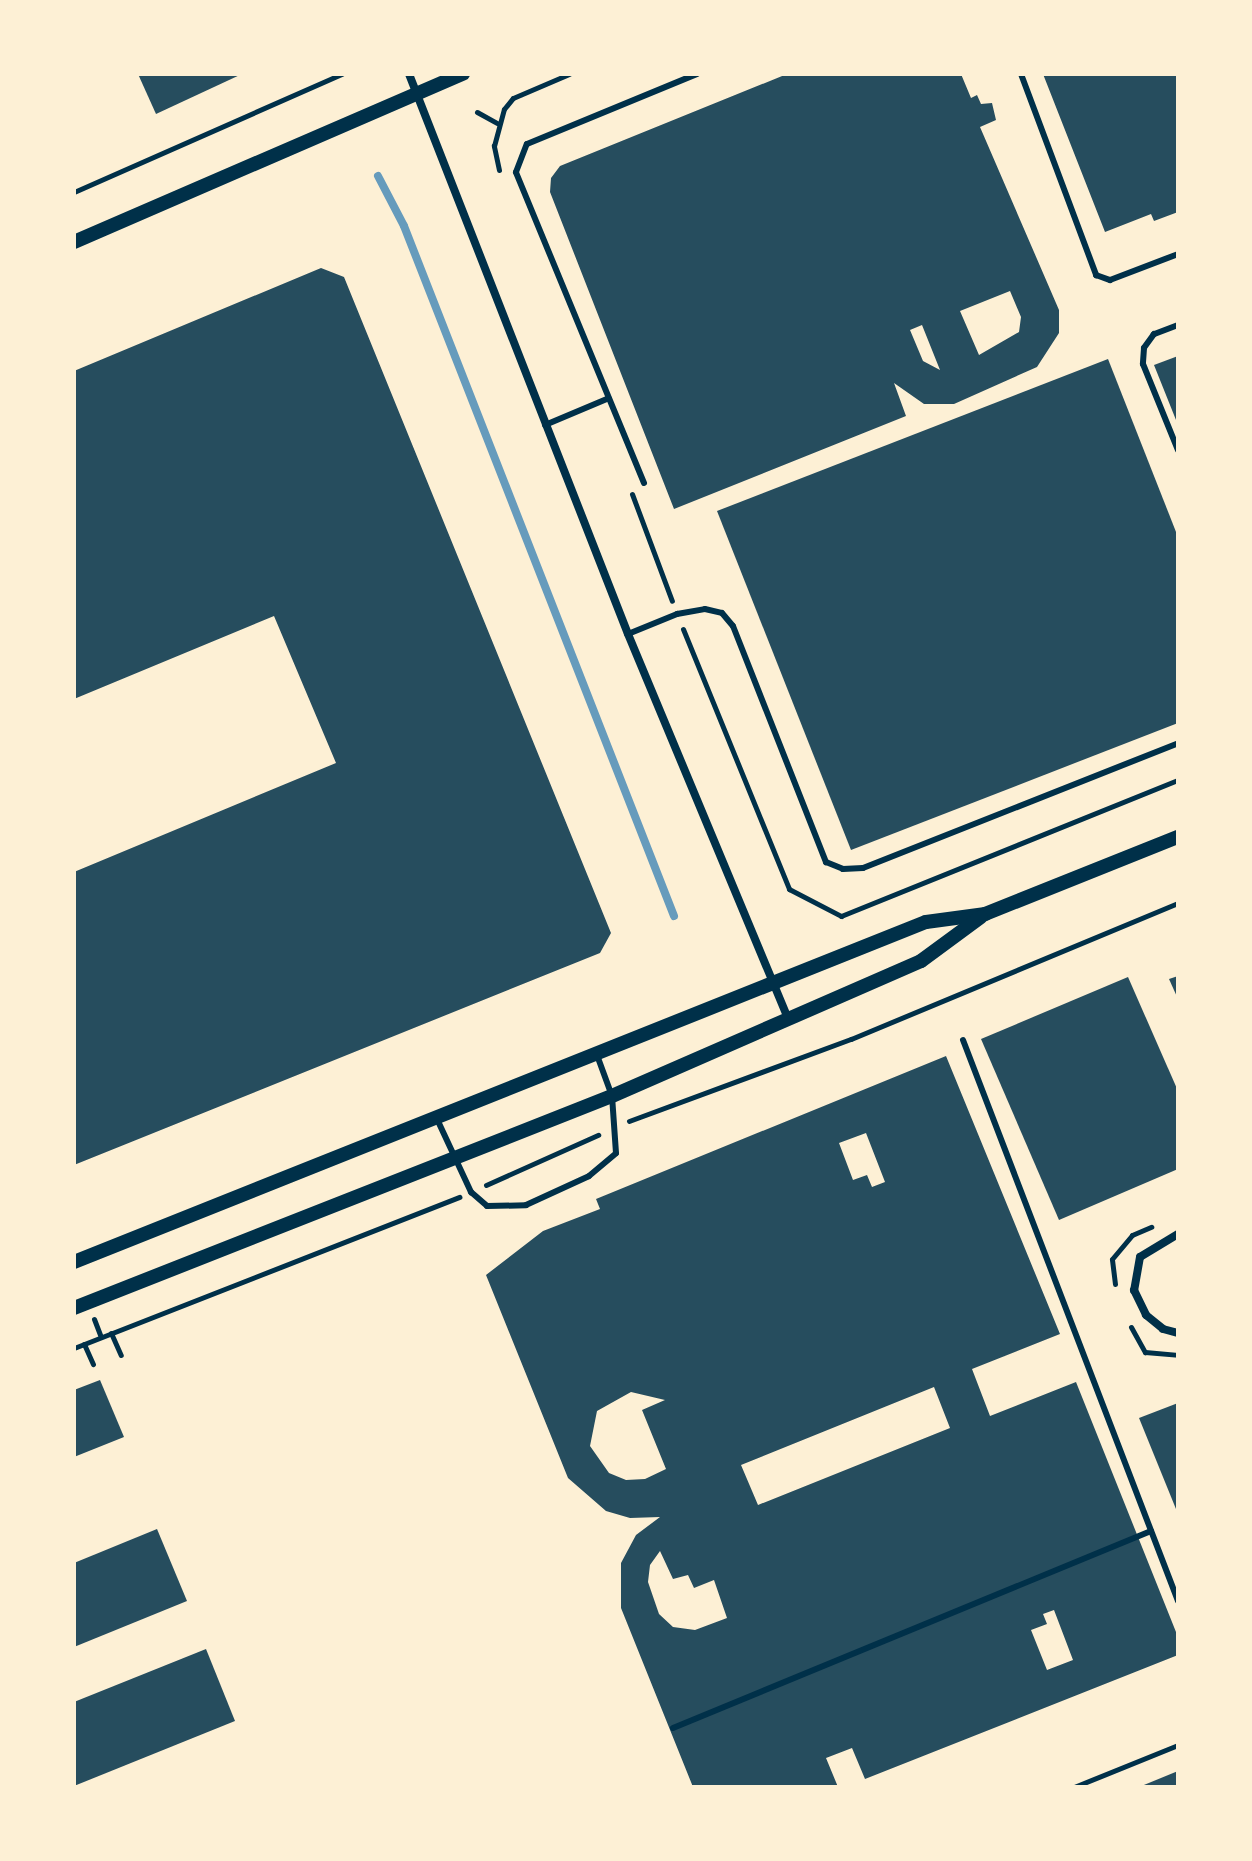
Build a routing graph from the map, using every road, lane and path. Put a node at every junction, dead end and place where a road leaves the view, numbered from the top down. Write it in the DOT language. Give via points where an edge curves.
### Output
graph roads {
  1 [pos="342,74"];
  2 [pos="409,74"];
  3 [pos="463,74"];
  4 [pos="569,74"];
  5 [pos="697,74"];
  6 [pos="1021,74"];
  7 [pos="417,95"];
  8 [pos="477,112"];
  9 [pos="497,123"];
  10 [pos="502,176"];
  11 [pos="74,192"];
  12 [pos="74,242"];
  13 [pos="1178,254"];
  14 [pos="1178,325"];
  15 [pos="609,398"];
  16 [pos="545,425"];
  17 [pos="1178,450"];
  18 [pos="644,483"];
  19 [pos="629,487"];
  20 [pos="677,614"];
  21 [pos="628,634"];
  22 [pos="1178,743"];
  23 [pos="1178,780"];
  24 [pos="1178,837"];
  25 [pos="985,914"];
  26 [pos="772,983"];
  27 [pos="787,1016"];
  28 [pos="963,1040"];
  29 [pos="597,1055"];
  30 [pos="612,1096"];
  31 [pos="436,1116"];
  32 [pos="454,1162"];
  33 [pos="1178,1234"];
  34 [pos="74,1262"];
  35 [pos="74,1308"];
  36 [pos="112,1333"];
  37 [pos="1178,1333"];
  38 [pos="84,1344"];
  39 [pos="122,1355"];
  40 [pos="93,1364"];
  41 [pos="1151,1531"];
  42 [pos="1178,1601"];
  43 [pos="673,1728"];
  44 [pos="1178,1745"];
  45 [pos="1074,1787"];
  1 -- 11 [label="path"];
  2 -- 7 [label="street"];
  3 -- 7 [label="street"];
  4 -- 9 [label="path" via="513,98"];
  5 -- 15 [label="lane" via="527,144 518,159 516,172"];
  6 -- 13 [label="lane" via="1096,275 1110,280"];
  7 -- 12 [label="street"];
  7 -- 16 [label="street"];
  8 -- 9 [label="path"];
  9 -- 10 [label="path" via="494,146"];
  14 -- 17 [label="lane" via="1154,334 1144,348 1143,364"];
  15 -- 16 [label="lane"];
  15 -- 18 [label="lane"];
  16 -- 21 [label="street"];
  19 -- 20 [label="path"];
  20 -- 21 [label="lane"];
  20 -- 22 [label="lane" via="705,609 722,613 733,626 826,862 843,869 863,868"];
  20 -- 23 [label="path" via="789,889 841,916"];
  21 -- 26 [label="street"];
  24 -- 25 [label="street"];
  25 -- 26 [label="street" via="926,922"];
  25 -- 27 [label="street" via="921,961"];
  26 -- 27 [label="street"];
  26 -- 29 [label="street"];
  27 -- 30 [label="street"];
  28 -- 41 [label="lane"];
  29 -- 30 [label="lane"];
  29 -- 31 [label="street"];
  30 -- 32 [label="street"];
  30 -- 32 [label="lane" via="616,1153 589,1176 526,1205 487,1206 471,1192"];
  31 -- 32 [label="lane"];
  31 -- 34 [label="street"];
  32 -- 35 [label="street"];
  33 -- 37 [label="street" via="1140,1257 1134,1290 1146,1315"];
  36 -- 39 [label="path"];
  38 -- 40 [label="path"];
  41 -- 42 [label="lane"];
  41 -- 43 [label="lane"];
  44 -- 45 [label="path"];
}
